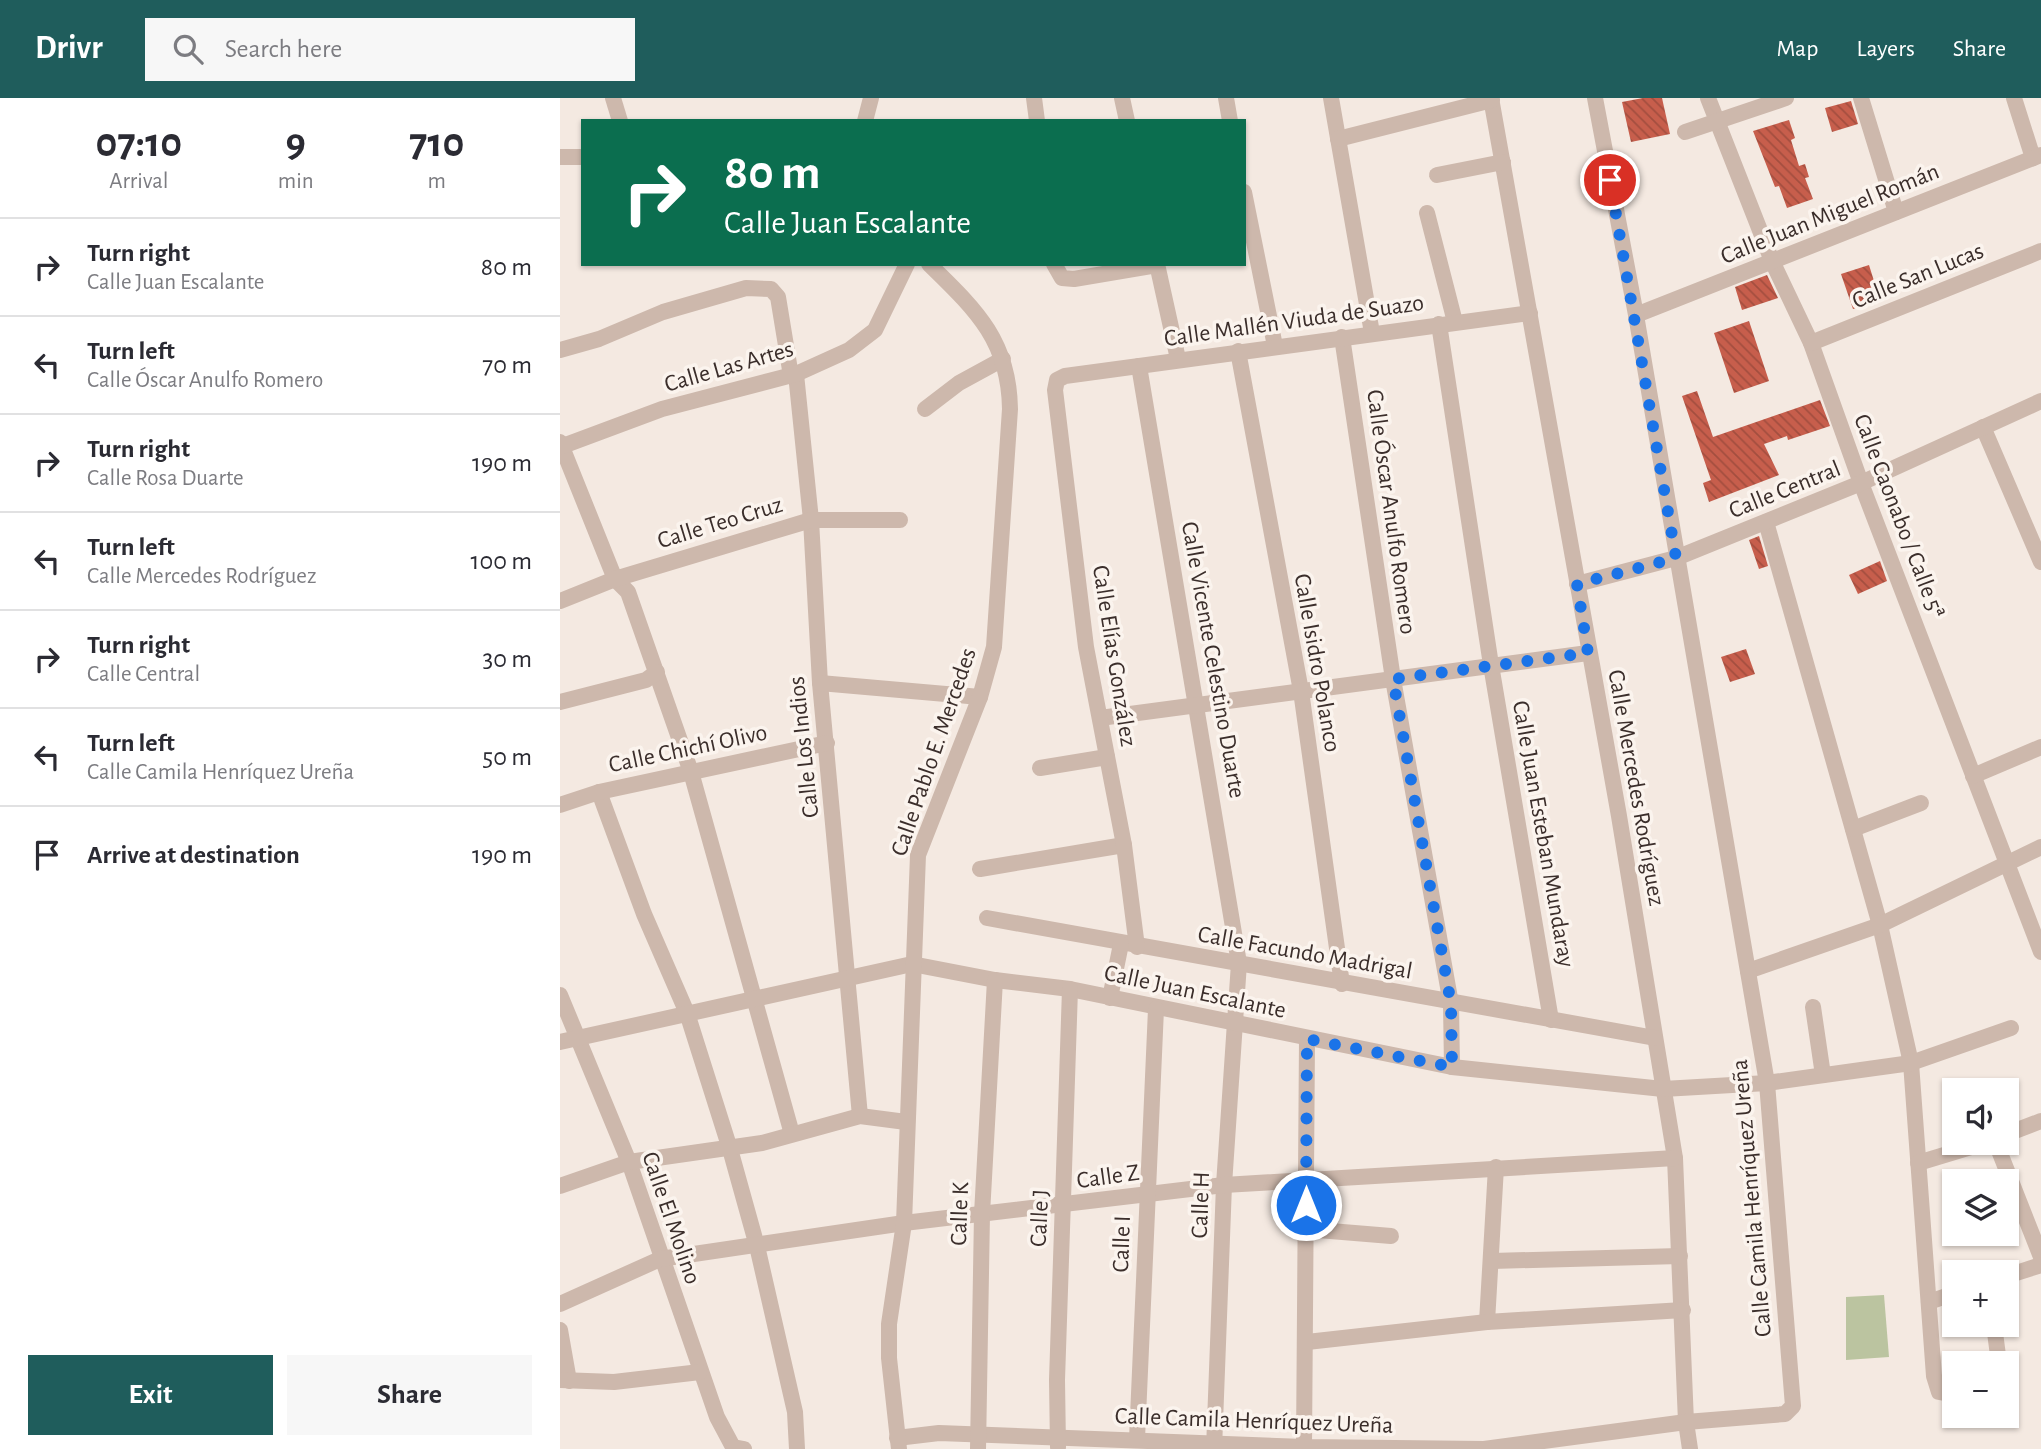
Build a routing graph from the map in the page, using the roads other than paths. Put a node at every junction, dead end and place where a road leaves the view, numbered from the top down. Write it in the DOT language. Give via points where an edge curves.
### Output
graph roads {
  1 [pos="613,98"];
  2 [pos="871,98"];
  3 [pos="1034,98"];
  4 [pos="1122,98"];
  5 [pos="1226,98"];
  6 [pos="1331,98"];
  7 [pos="1595,98"];
  8 [pos="1708,98"];
  9 [pos="1786,98"];
  10 [pos="1861,98"];
  11 [pos="2014,98"];
  12 [pos="1491,99"];
  13 [pos="619,119"];
  14 [pos="866,119"];
  15 [pos="1037,119"];
  16 [pos="1127,119"];
  17 [pos="1230,119"];
  18 [pos="1717,121"];
  19 [pos="1685,132"];
  20 [pos="1338,139"];
  21 [pos="2037,156"];
  22 [pos="560,157"];
  23 [pos="581,157"];
  24 [pos="1503,162"];
  25 [pos="1437,176"];
  26 [pos="1246,201"];
  27 [pos="1896,212"];
  28 [pos="1427,213"];
  29 [pos="2041,251"];
  30 [pos="1772,261"];
  31 [pos="906,266"];
  32 [pos="931,266"];
  33 [pos="1055,266"];
  34 [pos="1146,266"];
  35 [pos="1157,266"];
  36 [pos="1530,313"];
  37 [pos="1636,316"];
  38 [pos="1447,323"];
  39 [pos="1372,333"];
  40 [pos="1342,337"];
  41 [pos="1811,343"];
  42 [pos="1275,346"];
  43 [pos="560,350"];
  44 [pos="1238,351"];
  45 [pos="1003,359"];
  46 [pos="1178,359"];
  47 [pos="1139,366"];
  48 [pos="794,375"];
  49 [pos="1065,376"];
  50 [pos="2041,401"];
  51 [pos="925,409"];
  52 [pos="1983,427"];
  53 [pos="561,445"];
  54 [pos="1861,483"];
  55 [pos="811,520"];
  56 [pos="900,520"];
  57 [pos="1766,522"];
  58 [pos="1676,558"];
  59 [pos="2041,562"];
  60 [pos="615,579"];
  61 [pos="1577,584"];
  62 [pos="560,601"];
  63 [pos="1588,653"];
  64 [pos="1491,665"];
  65 [pos="657,672"];
  66 [pos="1393,679"];
  67 [pos="820,684"];
  68 [pos="1301,691"];
  69 [pos="980,697"];
  70 [pos="560,702"];
  71 [pos="1198,706"];
  72 [pos="1100,718"];
  73 [pos="827,743"];
  74 [pos="2041,747"];
  75 [pos="1107,757"];
  76 [pos="1040,768"];
  77 [pos="691,772"];
  78 [pos="1973,776"];
  79 [pos="599,792"];
  80 [pos="1921,803"];
  81 [pos="560,805"];
  82 [pos="1853,829"];
  83 [pos="1124,845"];
  84 [pos="2041,848"];
  85 [pos="2006,862"];
  86 [pos="980,869"];
  87 [pos="987,918"];
  88 [pos="1880,925"];
  89 [pos="1129,945"];
  90 [pos="2041,952"];
  91 [pos="1239,963"];
  92 [pos="912,964"];
  93 [pos="1748,971"];
  94 [pos="849,979"];
  95 [pos="995,980"];
  96 [pos="1342,984"];
  97 [pos="1070,989"];
  98 [pos="560,995"];
  99 [pos="1110,998"];
  100 [pos="756,999"];
  101 [pos="1451,1004"];
  102 [pos="1813,1007"];
  103 [pos="1156,1009"];
  104 [pos="687,1013"];
  105 [pos="1551,1020"];
  106 [pos="1233,1024"];
  107 [pos="2011,1028"];
  108 [pos="1655,1038"];
  109 [pos="1307,1039"];
  110 [pos="568,1041"];
  111 [pos="1911,1063"];
  112 [pos="1452,1067"];
  113 [pos="1823,1075"];
  114 [pos="1767,1083"];
  115 [pos="1663,1089"];
  116 [pos="860,1116"];
  117 [pos="2041,1121"];
  118 [pos="906,1122"];
  119 [pos="2019,1130"];
  120 [pos="792,1134"];
  121 [pos="730,1149"];
  122 [pos="1944,1155"];
  123 [pos="2001,1155"];
  124 [pos="1675,1158"];
  125 [pos="629,1162"];
  126 [pos="1918,1163"];
  127 [pos="1496,1167"];
  128 [pos="1306,1180"];
  129 [pos="1224,1185"];
  130 [pos="560,1186"];
  131 [pos="1146,1195"];
  132 [pos="1064,1206"];
  133 [pos="982,1214"];
  134 [pos="904,1223"];
  135 [pos="1306,1229"];
  136 [pos="1391,1236"];
  137 [pos="757,1246"];
  138 [pos="1680,1256"];
  139 [pos="2041,1257"];
  140 [pos="660,1259"];
  141 [pos="1492,1261"];
  142 [pos="2041,1265"];
  143 [pos="2019,1272"];
  144 [pos="1942,1298"];
  145 [pos="1929,1302"];
  146 [pos="560,1304"];
  147 [pos="1683,1310"];
  148 [pos="1487,1322"];
  149 [pos="560,1330"];
  150 [pos="1307,1342"];
  151 [pos="700,1372"];
  152 [pos="564,1380"];
  153 [pos="1942,1393"];
  154 [pos="1686,1422"];
  155 [pos="1137,1439"];
  156 [pos="979,1442"];
  157 [pos="898,1443"];
  158 [pos="1058,1444"];
  159 [pos="1215,1445"];
  160 [pos="1304,1447"];
  161 [pos="735,1448"];
  162 [pos="797,1449"];
  163 [pos="1690,1449"];
  1 -- 13 [label="street"];
  2 -- 14 [label="street"];
  3 -- 15 [label="street"];
  4 -- 16 [label="street"];
  5 -- 17 [label="street"];
  6 -- 20 [label="street"];
  7 -- 37 [label="street, Calle Camila Henríquez Ureña"];
  8 -- 18 [label="street, Calle Caonabo / Calle 5ª"];
  9 -- 18 [label="street"];
  10 -- 27 [label="street"];
  11 -- 21 [label="street"];
  12 -- 20 [label="street"];
  12 -- 24 [label="street, Calle Mercedes Rodríguez"];
  18 -- 19 [label="street"];
  18 -- 30 [label="street, Calle Caonabo / Calle 5ª"];
  20 -- 39 [label="street"];
  21 -- 27 [label="street, Calle Juan Miguel Román"];
  22 -- 23 [label="street"];
  24 -- 25 [label="street"];
  24 -- 36 [label="street, Calle Mercedes Rodríguez"];
  26 -- 42 [label="street"];
  27 -- 30 [label="street, Calle Juan Miguel Román"];
  28 -- 38 [label="street, Calle Juan Esteban Mundaray"];
  29 -- 41 [label="street, Calle San Lucas"];
  30 -- 37 [label="street, Calle Juan Miguel Román"];
  30 -- 41 [label="street, Calle Caonabo / Calle 5ª"];
  31 -- 48 [label="street, Calle Las Artes" via="875,330 849,350"];
  32 -- 45 [label="street, Calle Pablo E. Mercedes" via="975,309"];
  33 -- 34 [label="street" via="1062,278 1074,279"];
  35 -- 46 [label="street"];
  36 -- 38 [label="street, Calle Mallén Viuda de Suazo"];
  36 -- 61 [label="street, Calle Mercedes Rodríguez"];
  37 -- 58 [label="street, Calle Camila Henríquez Ureña"];
  38 -- 39 [label="street, Calle Mallén Viuda de Suazo"];
  38 -- 64 [label="street, Calle Juan Esteban Mundaray"];
  39 -- 40 [label="street, Calle Mallén Viuda de Suazo"];
  40 -- 42 [label="street, Calle Mallén Viuda de Suazo"];
  40 -- 66 [label="street, Calle Óscar Anulfo Romero"];
  41 -- 54 [label="street, Calle Caonabo / Calle 5ª"];
  42 -- 44 [label="street, Calle Mallén Viuda de Suazo"];
  43 -- 48 [label="street, Calle Los Indios" via="663,312 762,287 778,297"];
  44 -- 46 [label="street, Calle Mallén Viuda de Suazo"];
  44 -- 68 [label="street, Calle Isidro Polanco"];
  45 -- 51 [label="street" via="958,383"];
  45 -- 69 [label="street, Calle Pablo E. Mercedes" via="1010,409 994,647"];
  46 -- 47 [label="street, Calle Mallén Viuda de Suazo"];
  47 -- 49 [label="street, Calle Mallén Viuda de Suazo"];
  47 -- 71 [label="street, Calle Vicente Celestino Duarte"];
  48 -- 53 [label="street, Calle Las Artes" via="662,409"];
  48 -- 55 [label="street, Calle Los Indios"];
  49 -- 72 [label="street, Calle Elías González" via="1057,380 1055,390"];
  50 -- 52 [label="street, Calle Central"];
  52 -- 54 [label="street, Calle Central"];
  52 -- 59 [label="street"];
  53 -- 60 [label="street"];
  54 -- 57 [label="street, Calle Central"];
  54 -- 78 [label="street, Calle Caonabo / Calle 5ª"];
  55 -- 56 [label="street, Calle Teo Cruz"];
  55 -- 60 [label="street, Calle Teo Cruz"];
  55 -- 67 [label="street, Calle Los Indios"];
  57 -- 58 [label="street, Calle Central"];
  57 -- 82 [label="street"];
  58 -- 61 [label="street, Calle Central"];
  58 -- 93 [label="street, Calle Camila Henríquez Ureña"];
  60 -- 62 [label="street, Calle Teo Cruz"];
  60 -- 65 [label="street" via="628,592"];
  61 -- 63 [label="street, Calle Mercedes Rodríguez"];
  63 -- 64 [label="street"];
  63 -- 108 [label="street, Calle Mercedes Rodríguez"];
  64 -- 66 [label="street"];
  64 -- 105 [label="street, Calle Juan Esteban Mundaray"];
  65 -- 70 [label="street" via="646,680"];
  65 -- 77 [label="street"];
  66 -- 68 [label="street"];
  66 -- 101 [label="street, Calle Óscar Anulfo Romero"];
  67 -- 69 [label="street"];
  67 -- 73 [label="street, Calle Los Indios"];
  68 -- 71 [label="street"];
  68 -- 96 [label="street, Calle Isidro Polanco"];
  69 -- 92 [label="street, Calle Pablo E. Mercedes" via="918,855"];
  71 -- 72 [label="street"];
  71 -- 91 [label="street, Calle Vicente Celestino Duarte"];
  72 -- 75 [label="street, Calle Elías González"];
  73 -- 77 [label="street, Calle Chichí Olivo"];
  73 -- 94 [label="street, Calle Los Indios"];
  74 -- 78 [label="street"];
  75 -- 76 [label="street"];
  75 -- 83 [label="street, Calle Elías González"];
  77 -- 79 [label="street, Calle Chichí Olivo"];
  77 -- 100 [label="street"];
  78 -- 85 [label="street, Calle Caonabo / Calle 5ª"];
  79 -- 81 [label="street, Calle Chichí Olivo"];
  79 -- 104 [label="street"];
  80 -- 82 [label="street"];
  82 -- 88 [label="street"];
  83 -- 86 [label="street"];
  83 -- 89 [label="street, Calle Elías González"];
  84 -- 85 [label="street"];
  85 -- 88 [label="street"];
  85 -- 90 [label="street, Calle Caonabo / Calle 5ª"];
  87 -- 89 [label="street, Calle Facundo Madrigal"];
  88 -- 93 [label="street"];
  88 -- 111 [label="street"];
  89 -- 91 [label="street, Calle Facundo Madrigal"];
  89 -- 99 [label="street, Calle Elías González"];
  91 -- 96 [label="street, Calle Facundo Madrigal"];
  91 -- 106 [label="street, Calle H"];
  92 -- 94 [label="street, Calle Juan Escalante"];
  92 -- 95 [label="street, Calle Juan Escalante"];
  92 -- 118 [label="street, Calle Pablo E. Mercedes"];
  93 -- 114 [label="street, Calle Camila Henríquez Ureña"];
  94 -- 100 [label="street, Calle Juan Escalante"];
  94 -- 116 [label="street, Calle Los Indios"];
  95 -- 97 [label="street, Calle Juan Escalante"];
  95 -- 133 [label="street, Calle K"];
  96 -- 101 [label="street, Calle Facundo Madrigal"];
  97 -- 99 [label="street, Calle Juan Escalante"];
  97 -- 132 [label="street, Calle J"];
  98 -- 110 [label="street, Calle El Molino"];
  99 -- 103 [label="street, Calle Juan Escalante"];
  100 -- 104 [label="street, Calle Juan Escalante"];
  100 -- 120 [label="street"];
  101 -- 105 [label="street, Calle Facundo Madrigal"];
  101 -- 112 [label="street, Calle Óscar Anulfo Romero"];
  102 -- 113 [label="street"];
  103 -- 106 [label="street, Calle Juan Escalante"];
  103 -- 131 [label="street, Calle I"];
  104 -- 110 [label="street, Calle Juan Escalante"];
  104 -- 121 [label="street"];
  105 -- 108 [label="street, Calle Facundo Madrigal"];
  106 -- 109 [label="street, Calle Juan Escalante"];
  106 -- 129 [label="street, Calle H"];
  107 -- 111 [label="street, Calle Juan Escalante"];
  108 -- 115 [label="street, Calle Mercedes Rodríguez"];
  109 -- 112 [label="street, Calle Juan Escalante"];
  109 -- 128 [label="street"];
  110 -- 125 [label="street, Calle El Molino"];
  111 -- 113 [label="street, Calle Juan Escalante"];
  111 -- 126 [label="street"];
  112 -- 115 [label="street, Calle Juan Escalante"];
  113 -- 114 [label="street, Calle Juan Escalante"];
  114 -- 115 [label="street, Calle Juan Escalante"];
  114 -- 154 [label="street, Calle Camila Henríquez Ureña" via="1793,1406 1785,1414"];
  115 -- 124 [label="street, Calle Mercedes Rodríguez"];
  116 -- 118 [label="street"];
  116 -- 120 [label="street"];
  117 -- 119 [label="street"];
  118 -- 134 [label="street, Calle Pablo E. Mercedes"];
  120 -- 121 [label="street"];
  121 -- 125 [label="street"];
  121 -- 137 [label="street"];
  122 -- 126 [label="street"];
  123 -- 139 [label="street"];
  124 -- 127 [label="street, Calle Z"];
  124 -- 138 [label="street, Calle Mercedes Rodríguez"];
  125 -- 130 [label="street"];
  125 -- 140 [label="street, Calle El Molino"];
  126 -- 145 [label="street"];
  127 -- 128 [label="street, Calle Z"];
  127 -- 141 [label="street"];
  128 -- 129 [label="street, Calle Z"];
  128 -- 135 [label="street"];
  129 -- 131 [label="street, Calle Z"];
  129 -- 159 [label="street, Calle H"];
  131 -- 132 [label="street, Calle Z"];
  131 -- 155 [label="street, Calle I"];
  132 -- 133 [label="street, Calle Z"];
  132 -- 158 [label="street, Calle J"];
  133 -- 134 [label="street, Calle Z"];
  133 -- 156 [label="street, Calle K"];
  134 -- 137 [label="street, Calle Z"];
  134 -- 157 [label="street, Calle Pablo E. Mercedes" via="889,1324"];
  135 -- 136 [label="street"];
  135 -- 150 [label="street"];
  137 -- 140 [label="street, Calle Z"];
  137 -- 162 [label="street" via="794,1412"];
  138 -- 141 [label="street"];
  138 -- 147 [label="street, Calle Mercedes Rodríguez"];
  140 -- 146 [label="street, Calle Z"];
  140 -- 151 [label="street, Calle El Molino"];
  141 -- 148 [label="street"];
  142 -- 143 [label="street"];
  144 -- 145 [label="street"];
  145 -- 153 [label="street" via="1937,1387"];
  147 -- 148 [label="street"];
  147 -- 154 [label="street, Calle Mercedes Rodríguez"];
  148 -- 150 [label="street"];
  149 -- 152 [label="street"];
  150 -- 160 [label="street"];
  151 -- 152 [label="street" via="614,1382"];
  151 -- 161 [label="street, Calle El Molino"];
  154 -- 160 [label="street, Calle Camila Henríquez Ureña" via="1485,1448"];
  154 -- 163 [label="street, Calle Mercedes Rodríguez"];
  155 -- 158 [label="street, Calle Camila Henríquez Ureña"];
  155 -- 159 [label="street, Calle Camila Henríquez Ureña"];
  156 -- 157 [label="street, Calle Camila Henríquez Ureña" via="939,1433"];
  156 -- 158 [label="street, Calle Camila Henríquez Ureña"];
  159 -- 160 [label="street, Calle Camila Henríquez Ureña"];
}
